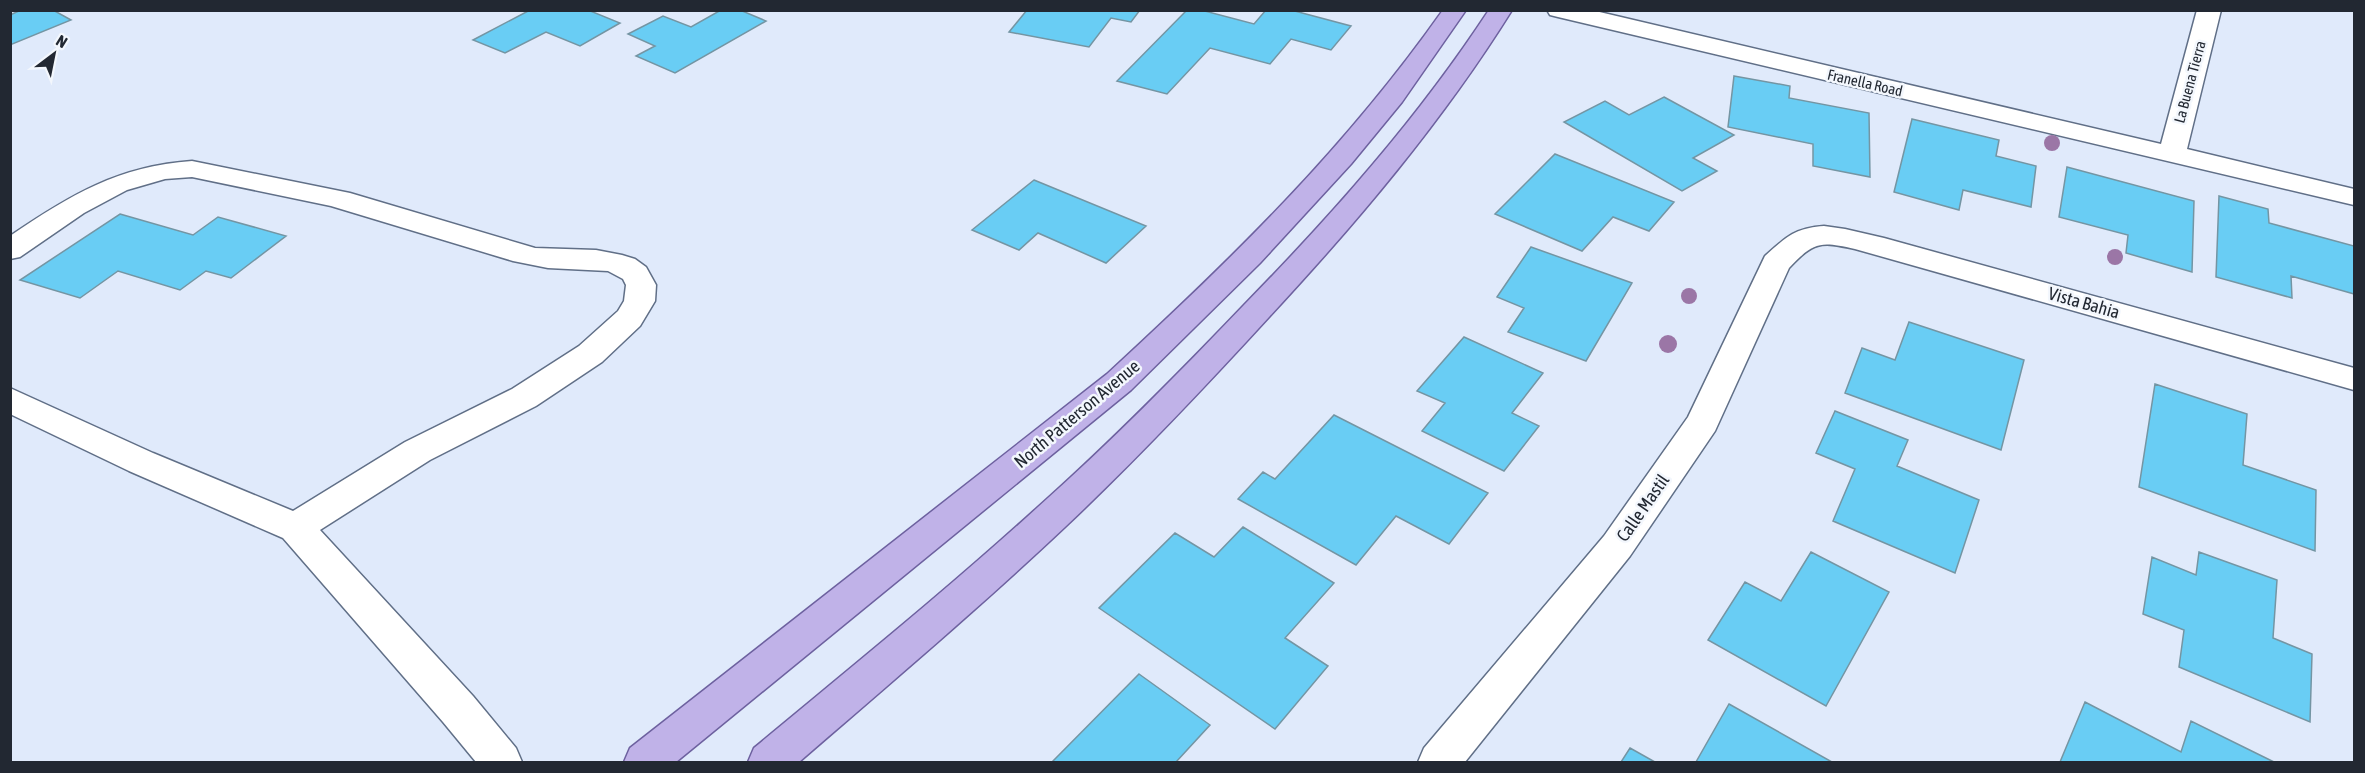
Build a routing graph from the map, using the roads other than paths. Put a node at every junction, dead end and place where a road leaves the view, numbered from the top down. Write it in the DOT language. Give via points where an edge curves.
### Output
graph roads {
  1 [pos="1455,10"];
  2 [pos="1501,10"];
  3 [pos="1558,10"];
  4 [pos="2209,10"];
  5 [pos="2172,154"];
  6 [pos="2355,197"];
  7 [pos="1813,236"];
  8 [pos="10,250"];
  9 [pos="2355,379"];
  10 [pos="10,400"];
  11 [pos="296,528"];
  12 [pos="501,762"];
  13 [pos="645,762"];
  14 [pos="768,762"];
  15 [pos="1439,762"];
  1 -- 13 [label="main road, North Patterson Avenue" via="1371,124 1297,207 1119,382"];
  2 -- 14 [label="main road" via="1473,56 1386,168 1153,420 1021,544"];
  3 -- 5 [label="street, Franella Road"];
  4 -- 5 [label="street, La Buena Tierra"];
  5 -- 6 [label="street"];
  7 -- 9 [label="street, Vista Bahia" via="1839,236 1874,244"];
  7 -- 15 [label="street, Calle Mastil" via="1796,243 1776,263 1703,422 1623,536"];
  8 -- 11 [label="street" via="85,198 112,185 166,169 192,169 358,204 514,252 550,260 620,262 635,272 642,288 636,313 565,372 509,406 437,440"];
  10 -- 11 [label="street" via="141,462"];
  11 -- 12 [label="street"];
}
